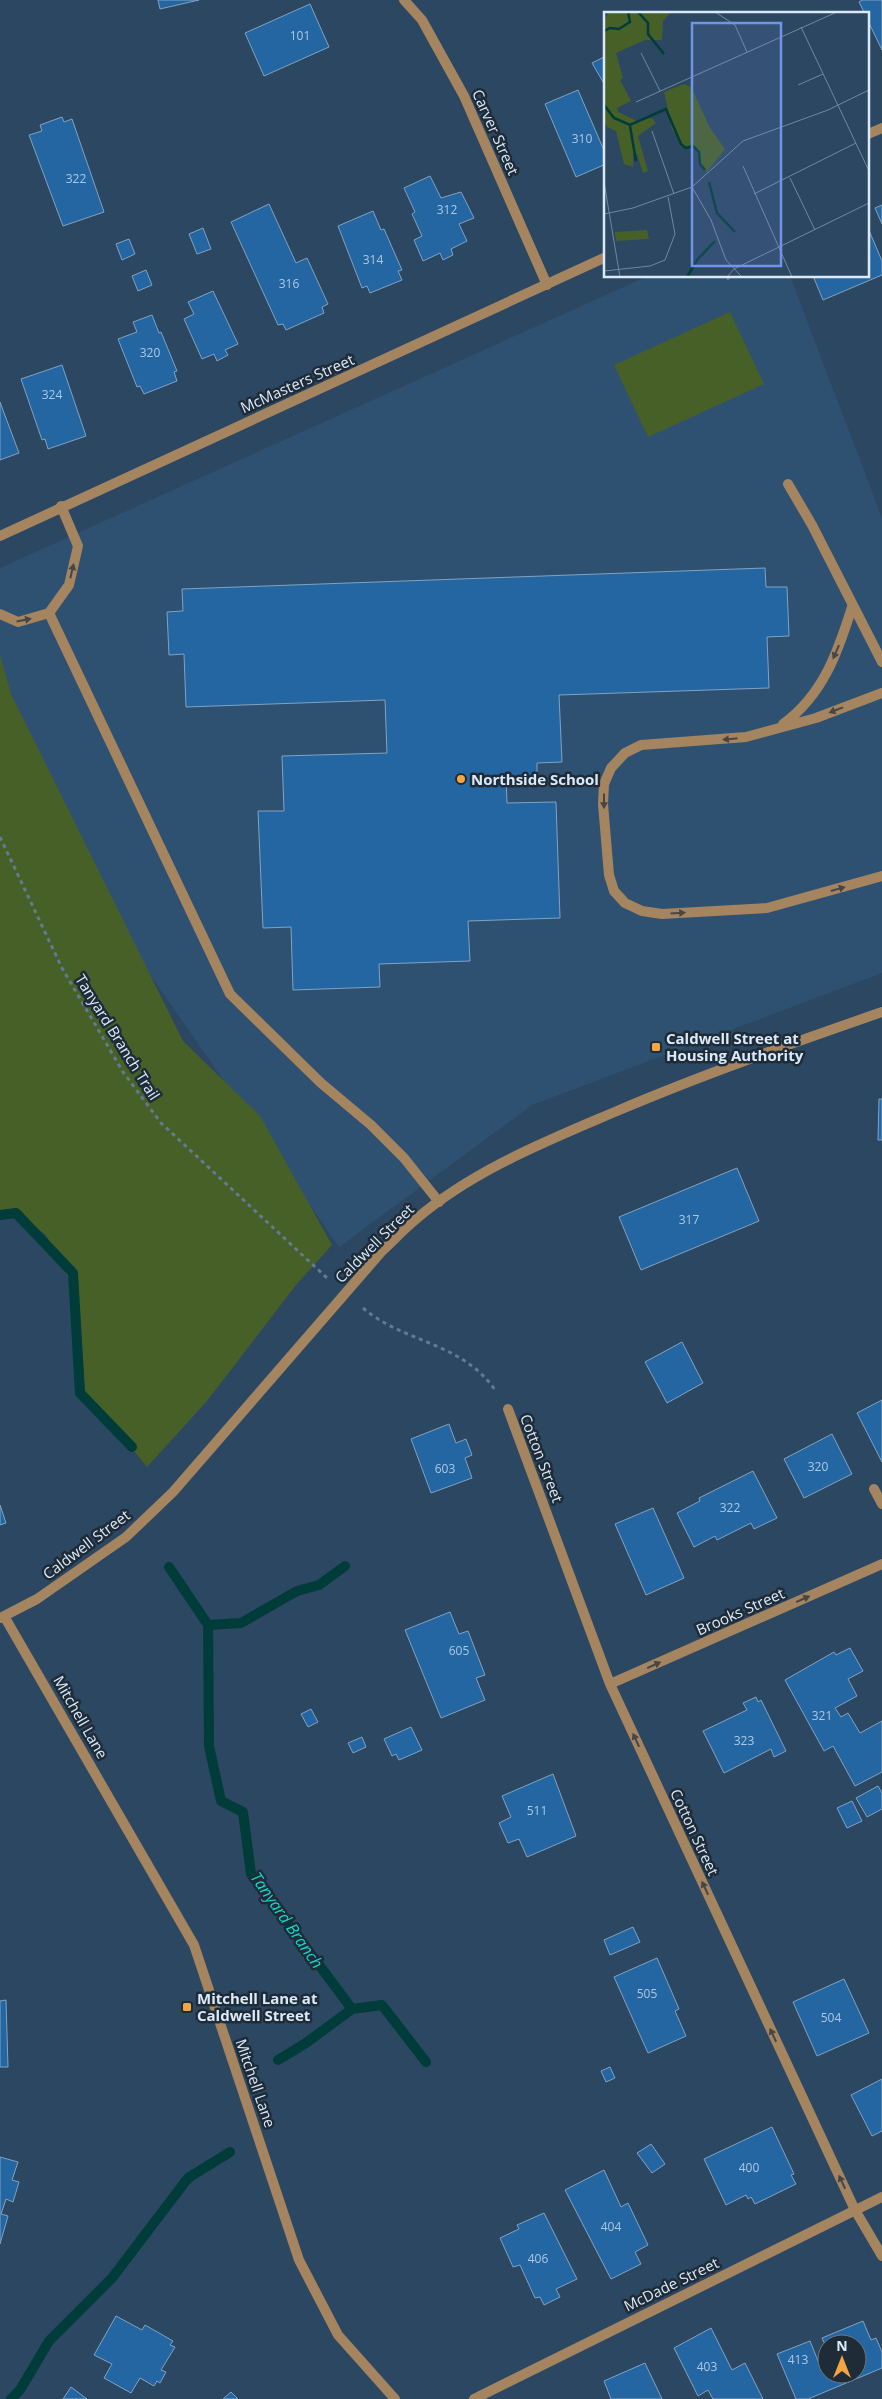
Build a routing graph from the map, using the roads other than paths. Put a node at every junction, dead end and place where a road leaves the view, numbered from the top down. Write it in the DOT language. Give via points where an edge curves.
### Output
graph roads {
  1 [pos="404,0"];
  2 [pos="882,128"];
  3 [pos="870,133"];
  4 [pos="604,258"];
  5 [pos="547,285"];
  6 [pos="788,484"];
  7 [pos="61,506"];
  8 [pos="0,536"];
  9 [pos="852,606"];
  10 [pos="49,613"];
  11 [pos="0,614"];
  12 [pos="882,662"];
  13 [pos="882,693"];
  14 [pos="777,728"];
  15 [pos="882,876"];
  16 [pos="882,1012"];
  17 [pos="439,1202"];
  18 [pos="508,1409"];
  19 [pos="874,1489"];
  20 [pos="882,1504"];
  21 [pos="882,1564"];
  22 [pos="2,1617"];
  23 [pos="610,1684"];
  24 [pos="882,2196"];
  25 [pos="855,2210"];
  26 [pos="882,2256"];
  27 [pos="395,2399"];
  28 [pos="474,2399"];
  1 -- 5 [label="street, Carver Street" via="422,20 464,96"];
  2 -- 3 [label="street"];
  4 -- 5 [label="street, McMasters Street"];
  5 -- 7 [label="street, McMasters Street"];
  6 -- 9 [label="street"];
  7 -- 8 [label="street, McMasters Street"];
  10 -- 7 [label="street, one-way" via="69,585 78,546"];
  9 -- 12 [label="street"];
  9 -- 14 [label="street, one-way" via="843,636 817,692 801,711"];
  11 -- 10 [label="street, one-way" via="18,622"];
  10 -- 17 [label="street" via="230,994 321,1083 391,1145"];
  13 -- 14 [label="street, one-way" via="816,718"];
  14 -- 15 [label="street, one-way" via="746,737 641,745 625,753 611,768 604,784 609,875 614,891 625,903 662,914 767,908"];
  16 -- 17 [label="street, Caldwell Street" via="686,1082 560,1135 501,1163"];
  17 -- 22 [label="street, Caldwell Street" via="382,1251 173,1492 126,1537 37,1599"];
  18 -- 23 [label="street, Cotton Street"];
  19 -- 20 [label="street"];
  23 -- 21 [label="street, Brooks Street, one-way"];
  22 -- 27 [label="street, Mitchell Lane" via="194,1945 299,2260 338,2335"];
  25 -- 23 [label="street, Cotton Street, one-way"];
  24 -- 25 [label="street, McDade Street"];
  25 -- 26 [label="street, Cotton Street"];
  25 -- 28 [label="street, McDade Street"];
}
